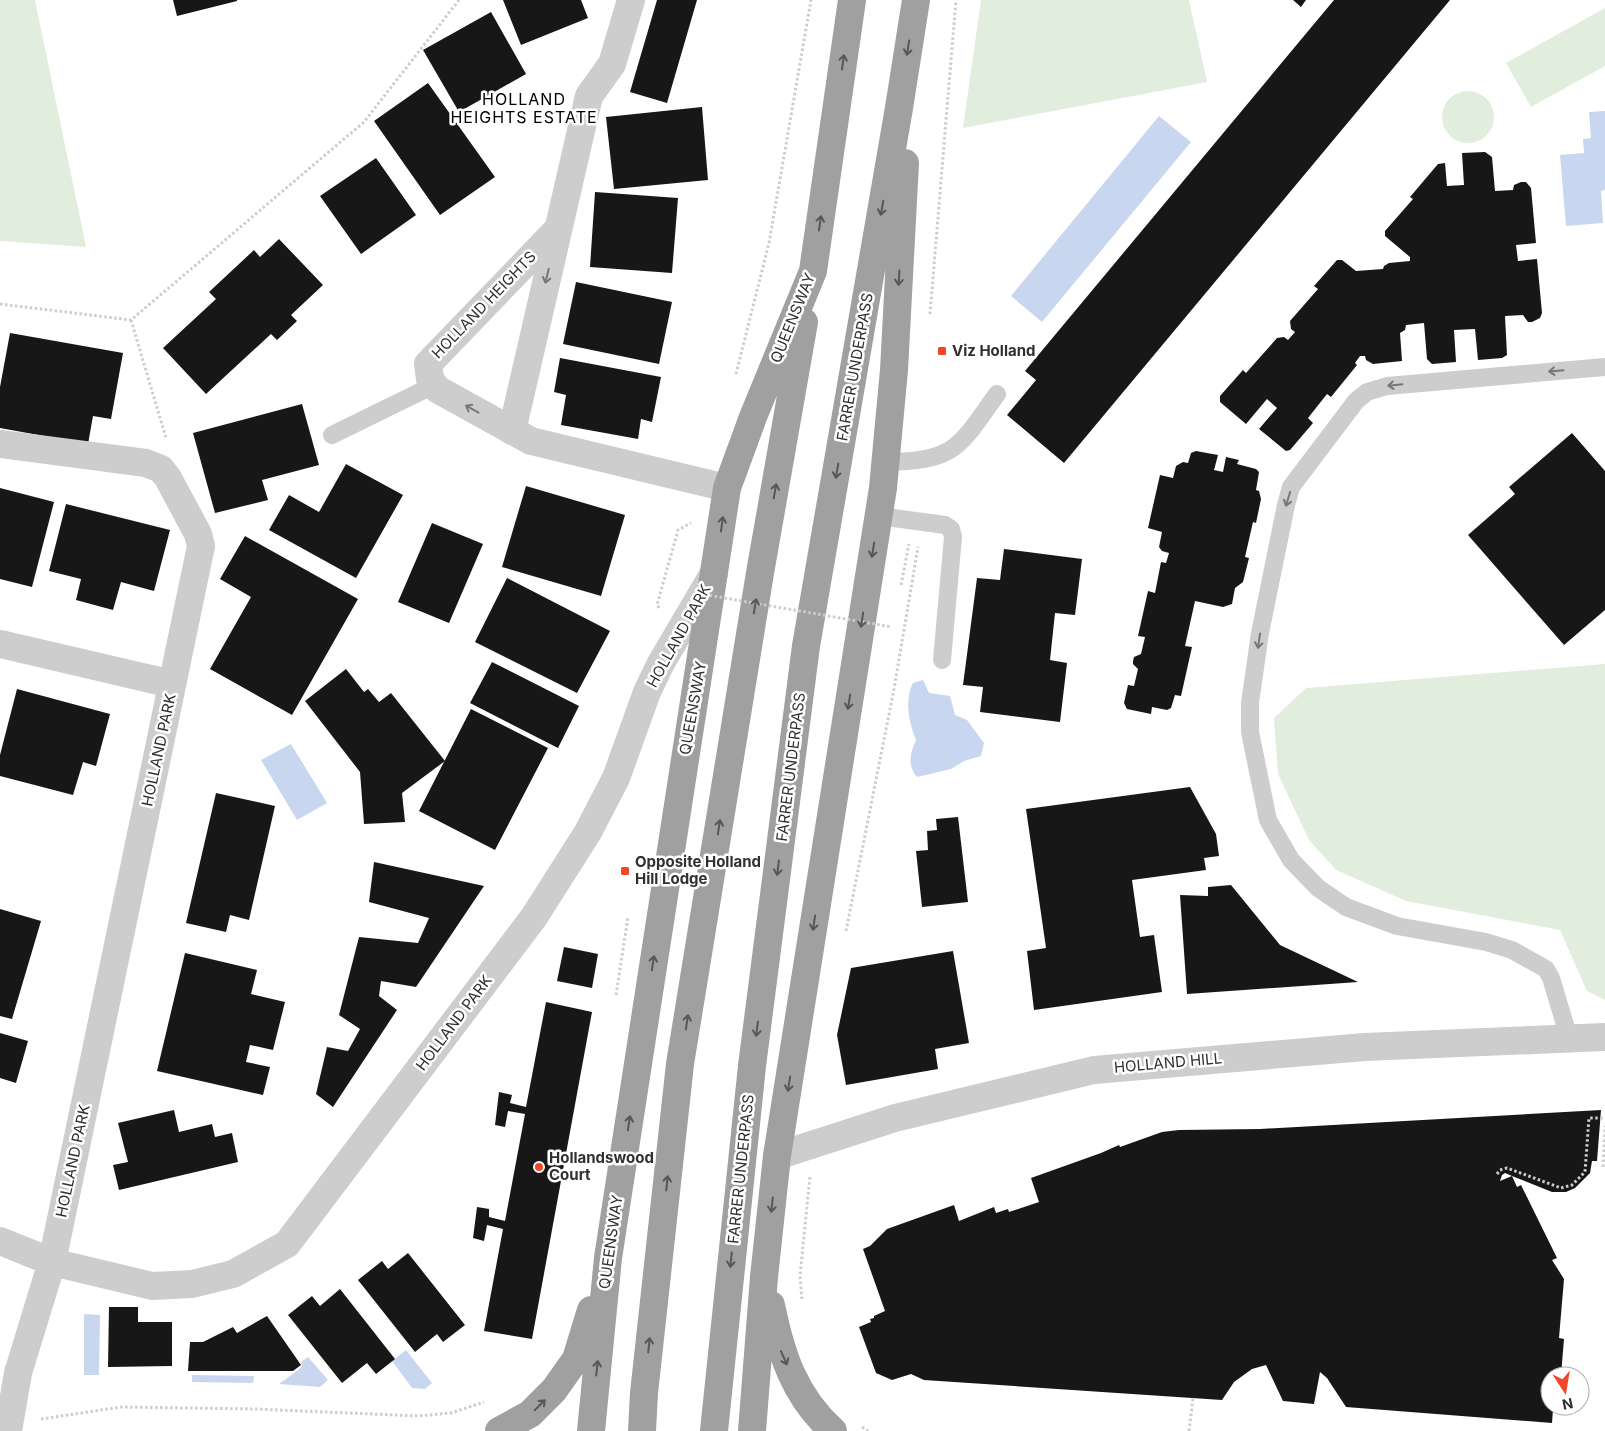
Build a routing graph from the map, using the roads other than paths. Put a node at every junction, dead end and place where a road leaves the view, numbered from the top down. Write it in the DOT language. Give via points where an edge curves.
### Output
graph roads {
  1 [pos="631,0"];
  2 [pos="852,0"];
  3 [pos="916,0"];
  4 [pos="899,108"];
  5 [pos="558,229"];
  6 [pos="813,271"];
  7 [pos="1605,367"];
  8 [pos="434,385"];
  9 [pos="997,394"];
  10 [pos="512,431"];
  11 [pos="332,435"];
  12 [pos="0,444"];
  13 [pos="886,462"];
  14 [pos="718,485"];
  15 [pos="879,516"];
  16 [pos="715,572"];
  17 [pos="0,644"];
  18 [pos="942,660"];
  19 [pos="172,684"];
  20 [pos="1605,1036"];
  21 [pos="1569,1038"];
  22 [pos="777,1156"];
  23 [pos="0,1242"];
  24 [pos="608,1258"];
  25 [pos="52,1262"];
  26 [pos="764,1277"];
  27 [pos="9,1424"];
  28 [pos="595,1426"];
  29 [pos="844,1427"];
  30 [pos="499,1431"];
  31 [pos="642,1431"];
  32 [pos="714,1431"];
  33 [pos="752,1431"];
  1 -- 5 [label="street, HOLLAND HEIGHTS" via="612,64 589,96"];
  6 -- 2 [label="highway, QUEENSWAY, one-way"];
  3 -- 4 [label="highway, one-way"];
  4 -- 13 [label="highway, one-way" via="906,130"];
  4 -- 32 [label="highway, FARRER UNDERPASS, one-way" via="806,646 752,1066"];
  5 -- 8 [label="street, HOLLAND HEIGHTS" via="428,364"];
  5 -- 10 [label="street, HOLLAND HEIGHTS, one-way"];
  6 -- 14 [label="highway, QUEENSWAY" via="753,417"];
  31 -- 6 [label="highway, one-way" via="680,1064"];
  7 -- 21 [label="lane, one-way" via="1387,386 1367,392 1356,401 1292,487 1262,618 1250,732 1268,820 1291,860 1318,888 1346,907 1397,926 1486,942 1534,961 1546,969 1551,978"];
  10 -- 8 [label="street, one-way" via="437,390"];
  8 -- 11 [label="lane"];
  9 -- 13 [label="lane" via="963,442 946,454 918,462"];
  10 -- 14 [label="street" via="531,442"];
  12 -- 19 [label="street, HOLLAND PARK" via="146,463 160,469 168,478 198,534 201,546"];
  13 -- 15 [label="highway"];
  16 -- 14 [label="highway, QUEENSWAY, one-way"];
  15 -- 18 [label="lane" via="945,525 951,529 953,537"];
  15 -- 22 [label="highway, one-way"];
  24 -- 16 [label="highway, QUEENSWAY, one-way"];
  16 -- 25 [label="street, HOLLAND PARK" via="647,692 616,778 588,832 534,916 287,1244 234,1274 192,1284 152,1286"];
  17 -- 19 [label="street"];
  19 -- 25 [label="street, HOLLAND PARK"];
  20 -- 21 [label="street, HOLLAND HILL"];
  21 -- 22 [label="street, HOLLAND HILL" via="1364,1047 1094,1070 895,1118"];
  22 -- 26 [label="highway, one-way"];
  23 -- 25 [label="street, HOLLAND PARK"];
  28 -- 24 [label="highway, QUEENSWAY, one-way"];
  30 -- 24 [label="highway, one-way" via="530,1414 554,1390 576,1359"];
  25 -- 27 [label="street, HOLLAND PARK" via="18,1373"];
  26 -- 29 [label="highway, one-way" via="781,1353 798,1389 820,1419"];
  26 -- 33 [label="highway"];
}
